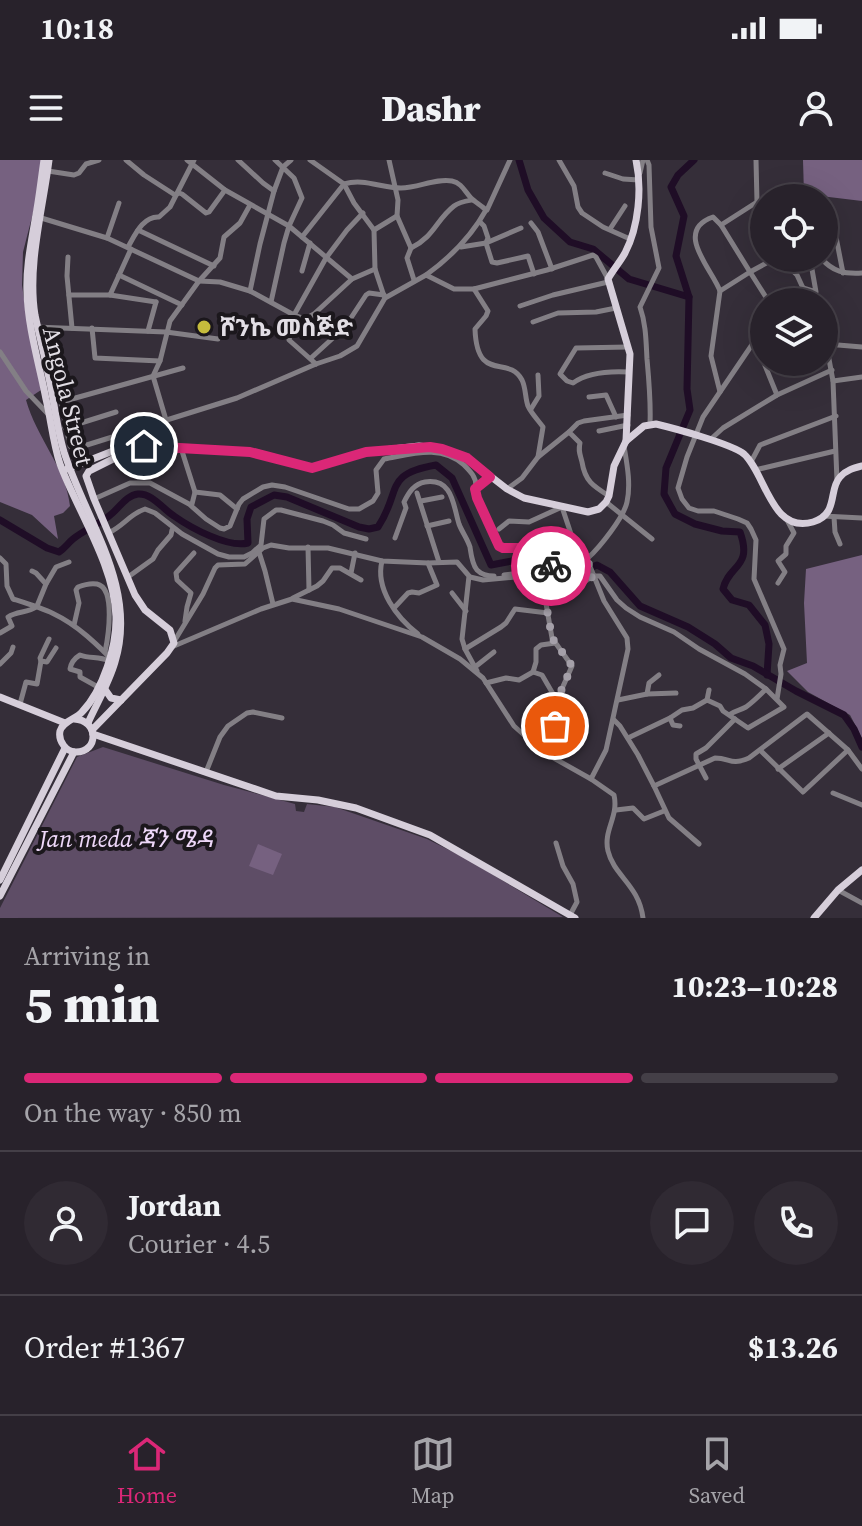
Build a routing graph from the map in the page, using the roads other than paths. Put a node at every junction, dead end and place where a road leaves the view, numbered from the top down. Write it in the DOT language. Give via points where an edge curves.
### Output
graph roads {
  1 [pos="47,160"];
  2 [pos="99,160"];
  3 [pos="126,160"];
  4 [pos="187,160"];
  5 [pos="238,160"];
  6 [pos="275,160"];
  7 [pos="291,160"];
  8 [pos="310,160"];
  9 [pos="389,160"];
  10 [pos="559,160"];
  11 [pos="636,160"];
  12 [pos="645,160"];
  13 [pos="756,160"];
  14 [pos="510,162"];
  15 [pos="193,163"];
  16 [pos="283,167"];
  17 [pos="48,171"];
  18 [pos="605,173"];
  19 [pos="640,177"];
  20 [pos="344,184"];
  21 [pos="757,184"];
  22 [pos="394,188"];
  23 [pos="225,190"];
  24 [pos="274,191"];
  25 [pos="175,195"];
  26 [pos="472,200"];
  27 [pos="119,203"];
  28 [pos="250,205"];
  29 [pos="625,206"];
  30 [pos="750,206"];
  31 [pos="486,210"];
  32 [pos="363,213"];
  33 [pos="267,214"];
  34 [pos="397,216"];
  35 [pos="38,218"];
  36 [pos="480,222"];
  37 [pos="531,223"];
  38 [pos="721,225"];
  39 [pos="289,226"];
  40 [pos="521,228"];
  41 [pos="610,229"];
  42 [pos="138,230"];
  43 [pos="374,230"];
  44 [pos="302,237"];
  45 [pos="107,238"];
  46 [pos="630,239"];
  47 [pos="310,243"];
  48 [pos="486,243"];
  49 [pos="460,247"];
  50 [pos="838,247"];
  51 [pos="130,248"];
  52 [pos="411,248"];
  53 [pos="68,257"];
  54 [pos="326,258"];
  55 [pos="214,266"];
  56 [pos="375,269"];
  57 [pos="552,269"];
  58 [pos="302,271"];
  59 [pos="750,272"];
  60 [pos="794,272"];
  61 [pos="838,272"];
  62 [pos="843,273"];
  63 [pos="862,273"];
  64 [pos="534,274"];
  65 [pos="119,275"];
  66 [pos="426,275"];
  67 [pos="352,279"];
  68 [pos="414,280"];
  69 [pos="199,281"];
  70 [pos="608,281"];
  71 [pos="760,288"];
  72 [pos="803,288"];
  73 [pos="474,289"];
  74 [pos="250,291"];
  75 [pos="720,291"];
  76 [pos="158,294"];
  77 [pos="69,295"];
  78 [pos="110,295"];
  79 [pos="384,296"];
  80 [pos="156,302"];
  81 [pos="271,302"];
  82 [pos="182,305"];
  83 [pos="520,306"];
  84 [pos="616,308"];
  85 [pos="294,315"];
  86 [pos="533,322"];
  87 [pos="34,327"];
  88 [pos="72,328"];
  89 [pos="92,328"];
  90 [pos="148,331"];
  91 [pos="166,332"];
  92 [pos="218,339"];
  93 [pos="838,345"];
  94 [pos="628,347"];
  95 [pos="862,347"];
  96 [pos="750,348"];
  97 [pos="0,352"];
  98 [pos="311,358"];
  99 [pos="160,361"];
  100 [pos="316,364"];
  101 [pos="183,368"];
  102 [pos="630,372"];
  103 [pos="538,375"];
  104 [pos="48,376"];
  105 [pos="153,376"];
  106 [pos="769,376"];
  107 [pos="819,376"];
  108 [pos="833,376"];
  109 [pos="862,377"];
  110 [pos="833,381"];
  111 [pos="720,393"];
  112 [pos="777,395"];
  113 [pos="589,397"];
  114 [pos="61,402"];
  115 [pos="530,410"];
  116 [pos="116,412"];
  117 [pos="628,415"];
  118 [pos="53,416"];
  119 [pos="836,416"];
  120 [pos="616,417"];
  121 [pos="166,420"];
  122 [pos="650,424"];
  123 [pos="628,425"];
  124 [pos="65,428"];
  125 [pos="599,431"];
  126 [pos="569,432"];
  127 [pos="695,435"];
  128 [pos="115,436"];
  129 [pos="710,440"];
  130 [pos="625,443"];
  131 [pos="137,447"];
  132 [pos="181,447"];
  133 [pos="118,449"];
  134 [pos="835,451"];
  135 [pos="538,457"];
  136 [pos="753,466"];
  137 [pos="862,466"];
  138 [pos="67,469"];
  139 [pos="490,477"];
  140 [pos="837,482"];
  141 [pos="478,483"];
  142 [pos="507,489"];
  143 [pos="195,492"];
  144 [pos="417,493"];
  145 [pos="442,497"];
  146 [pos="94,499"];
  147 [pos="608,499"];
  148 [pos="421,501"];
  149 [pos="192,504"];
  150 [pos="562,507"];
  151 [pos="237,509"];
  152 [pos="622,516"];
  153 [pos="823,516"];
  154 [pos="834,517"];
  155 [pos="786,518"];
  156 [pos="862,518"];
  157 [pos="449,521"];
  158 [pos="427,526"];
  159 [pos="499,529"];
  160 [pos="172,530"];
  161 [pos="110,532"];
  162 [pos="571,534"];
  163 [pos="395,538"];
  164 [pos="366,539"];
  165 [pos="652,539"];
  166 [pos="840,544"];
  167 [pos="308,547"];
  168 [pos="259,552"];
  169 [pos="194,553"];
  170 [pos="355,553"];
  171 [pos="0,558"];
  172 [pos="588,560"];
  173 [pos="382,561"];
  174 [pos="69,562"];
  175 [pos="439,562"];
  176 [pos="428,563"];
  177 [pos="32,571"];
  178 [pos="351,573"];
  179 [pos="592,573"];
  180 [pos="469,576"];
  181 [pos="128,577"];
  182 [pos="361,580"];
  183 [pos="778,583"];
  184 [pos="46,584"];
  185 [pos="533,586"];
  186 [pos="309,591"];
  187 [pos="544,592"];
  188 [pos="452,593"];
  189 [pos="292,599"];
  190 [pos="273,604"];
  191 [pos="37,606"];
  192 [pos="394,608"];
  193 [pos="193,612"];
  194 [pos="204,612"];
  195 [pos="466,612"];
  196 [pos="548,613"];
  197 [pos="185,621"];
  198 [pos="74,625"];
  199 [pos="0,633"];
  200 [pos="422,637"];
  201 [pos="49,639"];
  202 [pos="174,643"];
  203 [pos="555,643"];
  204 [pos="13,647"];
  205 [pos="56,648"];
  206 [pos="116,648"];
  207 [pos="465,649"];
  208 [pos="494,652"];
  209 [pos="108,657"];
  210 [pos="41,661"];
  211 [pos="0,664"];
  212 [pos="475,667"];
  213 [pos="533,672"];
  214 [pos="659,675"];
  215 [pos="484,680"];
  216 [pos="101,688"];
  217 [pos="766,689"];
  218 [pos="709,690"];
  219 [pos="676,693"];
  220 [pos="647,694"];
  221 [pos="778,695"];
  222 [pos="0,697"];
  223 [pos="121,700"];
  224 [pos="557,700"];
  225 [pos="618,700"];
  226 [pos="707,700"];
  227 [pos="20,704"];
  228 [pos="732,717"];
  229 [pos="282,718"];
  230 [pos="670,718"];
  231 [pos="74,719"];
  232 [pos="614,720"];
  233 [pos="65,723"];
  234 [pos="680,726"];
  235 [pos="91,729"];
  236 [pos="829,733"];
  237 [pos="628,738"];
  238 [pos="65,748"];
  239 [pos="848,750"];
  240 [pos="761,751"];
  241 [pos="74,752"];
  242 [pos="550,757"];
  243 [pos="699,765"];
  244 [pos="778,769"];
  245 [pos="862,769"];
  246 [pos="206,773"];
  247 [pos="706,778"];
  248 [pos="591,779"];
  249 [pos="654,786"];
  250 [pos="833,793"];
  251 [pos="47,795"];
  252 [pos="862,805"];
  253 [pos="616,810"];
  254 [pos="664,811"];
  255 [pos="556,843"];
  256 [pos="699,844"];
  257 [pos="862,870"];
  258 [pos="0,880"];
  259 [pos="838,890"];
  260 [pos="0,896"];
  261 [pos="862,903"];
  262 [pos="572,916"];
  263 [pos="643,918"];
  264 [pos="814,918"];
  1 -- 17 [label="main road"];
  1 -- 35 [label="main road, Angola Street"];
  2 -- 17 [label="street" via="74,175"];
  3 -- 25 [label="street"];
  4 -- 15 [label="street"];
  5 -- 24 [label="street"];
  6 -- 16 [label="street"];
  7 -- 16 [label="street"];
  8 -- 20 [label="street"];
  9 -- 22 [label="street"];
  10 -- 41 [label="street" via="574,186 578,207"];
  11 -- 19 [label="main road"];
  12 -- 19 [label="street"];
  12 -- 122 [label="street" via="659,265 640,307 647,341"];
  13 -- 21 [label="street"];
  14 -- 31 [label="street"];
  15 -- 23 [label="street"];
  15 -- 25 [label="street"];
  16 -- 24 [label="street"];
  16 -- 39 [label="street" via="301,194"];
  17 -- 35 [label="main road"];
  18 -- 19 [label="street"];
  19 -- 46 [label="main road"];
  20 -- 22 [label="street"];
  20 -- 32 [label="street"];
  20 -- 44 [label="street"];
  22 -- 26 [label="street" via="452,181"];
  22 -- 34 [label="street"];
  23 -- 25 [label="street" via="207,213 182,194"];
  23 -- 28 [label="street"];
  24 -- 33 [label="street"];
  25 -- 42 [label="street" via="162,215 150,217"];
  26 -- 31 [label="street"];
  26 -- 52 [label="street" via="454,206 422,243"];
  27 -- 45 [label="street"];
  28 -- 33 [label="street"];
  28 -- 55 [label="street" via="224,237"];
  29 -- 41 [label="street"];
  30 -- 38 [label="street"];
  31 -- 36 [label="street"];
  32 -- 43 [label="street"];
  32 -- 54 [label="street"];
  33 -- 39 [label="street"];
  33 -- 74 [label="street"];
  34 -- 43 [label="street"];
  34 -- 52 [label="street"];
  35 -- 45 [label="street"];
  35 -- 87 [label="main road, Angola Street" via="26,274"];
  36 -- 48 [label="street"];
  36 -- 49 [label="street"];
  37 -- 57 [label="street"];
  38 -- 59 [label="street"];
  38 -- 75 [label="street" via="713,217 695,236"];
  39 -- 44 [label="street"];
  39 -- 81 [label="street"];
  40 -- 48 [label="street"];
  41 -- 46 [label="street"];
  42 -- 51 [label="street"];
  42 -- 55 [label="street"];
  43 -- 56 [label="street"];
  44 -- 47 [label="street"];
  45 -- 51 [label="street"];
  46 -- 70 [label="main road"];
  47 -- 54 [label="street"];
  47 -- 58 [label="street"];
  48 -- 49 [label="street"];
  48 -- 64 [label="street" via="494,263 528,256"];
  49 -- 66 [label="street"];
  50 -- 62 [label="street"];
  51 -- 65 [label="street"];
  51 -- 69 [label="street"];
  52 -- 68 [label="street" via="407,258"];
  53 -- 77 [label="street"];
  54 -- 67 [label="street"];
  54 -- 85 [label="street"];
  55 -- 69 [label="street"];
  56 -- 67 [label="street"];
  56 -- 79 [label="street"];
  57 -- 64 [label="street"];
  57 -- 70 [label="street" via="593,255"];
  59 -- 71 [label="street"];
  59 -- 75 [label="street"];
  60 -- 72 [label="street"];
  61 -- 62 [label="street"];
  62 -- 63 [label="street"];
  64 -- 73 [label="street"];
  65 -- 76 [label="street"];
  65 -- 78 [label="street"];
  66 -- 68 [label="street"];
  66 -- 73 [label="street" via="454,289"];
  67 -- 85 [label="street" via="311,317"];
  68 -- 79 [label="street"];
  69 -- 74 [label="street"];
  69 -- 82 [label="street"];
  70 -- 83 [label="street"];
  70 -- 84 [label="main road"];
  73 -- 115 [label="street" via="488,311 475,329 481,355 489,365 513,370 522,380"];
  74 -- 81 [label="street"];
  75 -- 111 [label="street" via="711,356"];
  76 -- 80 [label="street"];
  76 -- 82 [label="street"];
  77 -- 78 [label="street"];
  77 -- 88 [label="street"];
  78 -- 80 [label="street"];
  79 -- 98 [label="street" via="366,295 345,327"];
  79 -- 100 [label="street" via="357,346"];
  80 -- 90 [label="street"];
  81 -- 85 [label="street"];
  82 -- 91 [label="street"];
  84 -- 86 [label="street" via="558,313"];
  84 -- 94 [label="main road"];
  85 -- 98 [label="street" via="289,340"];
  87 -- 88 [label="street"];
  87 -- 104 [label="main road"];
  87 -- 118 [label="main road, Angola Street"];
  88 -- 89 [label="street"];
  89 -- 90 [label="street"];
  89 -- 99 [label="street" via="95,358"];
  90 -- 91 [label="street"];
  91 -- 92 [label="street"];
  91 -- 99 [label="street"];
  93 -- 95 [label="street"];
  94 -- 102 [label="main road"];
  94 -- 102 [label="street" via="576,348 560,374 573,383 596,374"];
  96 -- 111 [label="street"];
  97 -- 118 [label="street" via="26,391"];
  98 -- 100 [label="street"];
  99 -- 105 [label="street"];
  100 -- 121 [label="street" via="237,398"];
  101 -- 105 [label="street"];
  102 -- 117 [label="main road"];
  103 -- 115 [label="street" via="539,396"];
  104 -- 114 [label="street"];
  104 -- 118 [label="main road"];
  105 -- 114 [label="street"];
  105 -- 121 [label="street"];
  106 -- 112 [label="street"];
  107 -- 112 [label="street"];
  108 -- 110 [label="street"];
  109 -- 110 [label="street"];
  110 -- 119 [label="street"];
  111 -- 127 [label="street"];
  112 -- 129 [label="street"];
  113 -- 120 [label="street" via="606,395"];
  114 -- 124 [label="street"];
  115 -- 135 [label="street" via="543,427"];
  116 -- 124 [label="street"];
  117 -- 120 [label="street"];
  117 -- 123 [label="main road"];
  118 -- 138 [label="main road, Angola Street" via="57,450"];
  119 -- 134 [label="street"];
  119 -- 136 [label="street" via="760,445"];
  120 -- 126 [label="street" via="578,423"];
  121 -- 128 [label="street"];
  122 -- 127 [label="main road"];
  122 -- 130 [label="main road"];
  123 -- 125 [label="street"];
  123 -- 130 [label="main road"];
  124 -- 128 [label="street" via="72,449"];
  126 -- 135 [label="street"];
  126 -- 147 [label="street" via="580,443 582,471"];
  127 -- 129 [label="main road"];
  127 -- 221 [label="street" via="678,488 689,508 738,519 751,529 756,540 754,579 784,649"];
  128 -- 133 [label="street"];
  129 -- 136 [label="main road" via="740,451"];
  130 -- 147 [label="main road"];
  130 -- 152 [label="street" via="628,497"];
  131 -- 132 [label="main road"];
  131 -- 133 [label="main road"];
  131 -- 146 [label="main road" via="89,471"];
  132 -- 139 [label="main road" via="258,453 312,468 366,452 430,447 467,458"];
  132 -- 143 [label="street"];
  133 -- 138 [label="main road"];
  134 -- 136 [label="street"];
  134 -- 140 [label="street"];
  135 -- 142 [label="street"];
  136 -- 155 [label="main road"];
  137 -- 140 [label="main road"];
  138 -- 206 [label="main road, Angola Street" via="113,592"];
  139 -- 141 [label="street"];
  139 -- 142 [label="main road"];
  140 -- 153 [label="main road"];
  141 -- 151 [label="street" via="448,454 427,452 384,459 376,470 378,493 359,509 272,485 243,499"];
  141 -- 172 [label="street" via="477,498 501,548 529,548 554,567"];
  142 -- 150 [label="main road"];
  143 -- 149 [label="street"];
  143 -- 151 [label="street" via="220,495"];
  144 -- 148 [label="street"];
  145 -- 148 [label="street"];
  146 -- 151 [label="street" via="141,482 189,504 220,528 230,526"];
  146 -- 161 [label="main road"];
  147 -- 150 [label="main road" via="593,512"];
  147 -- 152 [label="street"];
  148 -- 158 [label="street"];
  150 -- 159 [label="street" via="529,522 509,521"];
  150 -- 162 [label="street"];
  152 -- 165 [label="street"];
  152 -- 172 [label="street"];
  153 -- 154 [label="street"];
  153 -- 155 [label="main road" via="805,523"];
  154 -- 156 [label="street"];
  154 -- 166 [label="street"];
  155 -- 183 [label="street" via="794,533 778,561 785,572"];
  157 -- 158 [label="street"];
  158 -- 175 [label="street"];
  160 -- 181 [label="street" via="153,559"];
  161 -- 164 [label="street" via="145,509 218,554 244,557 262,542 264,519 281,510"];
  161 -- 181 [label="main road"];
  163 -- 185 [label="street" via="410,490 422,482 441,483 452,496 474,567 490,576 520,573"];
  167 -- 168 [label="street" via="271,545"];
  167 -- 170 [label="street"];
  167 -- 186 [label="street"];
  168 -- 190 [label="street"];
  168 -- 193 [label="street" via="245,564 215,568"];
  169 -- 197 [label="street" via="176,573 191,593"];
  170 -- 173 [label="street"];
  170 -- 178 [label="street"];
  171 -- 191 [label="street" via="13,599"];
  172 -- 179 [label="street"];
  173 -- 176 [label="street"];
  173 -- 192 [label="street" via="381,584"];
  174 -- 184 [label="street" via="56,567"];
  175 -- 176 [label="street"];
  175 -- 180 [label="street" via="457,562"];
  176 -- 192 [label="street" via="437,585 408,593"];
  177 -- 184 [label="street"];
  178 -- 182 [label="street"];
  178 -- 186 [label="street" via="332,568"];
  179 -- 187 [label="street" via="577,587"];
  179 -- 217 [label="street" via="626,608"];
  179 -- 225 [label="street" via="628,642"];
  180 -- 185 [label="street" via="515,577"];
  180 -- 195 [label="street"];
  181 -- 202 [label="main road" via="140,604 170,630"];
  184 -- 191 [label="street"];
  185 -- 187 [label="street"];
  186 -- 189 [label="street"];
  187 -- 196 [label="street"];
  188 -- 195 [label="street"];
  189 -- 190 [label="street"];
  189 -- 200 [label="street"];
  190 -- 202 [label="street"];
  191 -- 198 [label="street"];
  191 -- 199 [label="street" via="8,617 12,626"];
  192 -- 200 [label="street"];
  193 -- 194 [label="street"];
  193 -- 197 [label="street"];
  195 -- 207 [label="street"];
  196 -- 203 [label="street"];
  196 -- 207 [label="street" via="515,609 501,627"];
  197 -- 202 [label="street"];
  198 -- 209 [label="street"];
  198 -- 209 [label="street" via="78,587 102,586 108,600"];
  200 -- 215 [label="street"];
  201 -- 210 [label="street"];
  202 -- 223 [label="main road"];
  203 -- 213 [label="street" via="536,649"];
  203 -- 224 [label="street" via="572,666"];
  204 -- 211 [label="street"];
  205 -- 210 [label="street" via="47,662"];
  206 -- 209 [label="main road, Angola Street"];
  206 -- 216 [label="main road" via="116,660"];
  207 -- 212 [label="street"];
  208 -- 212 [label="street"];
  209 -- 216 [label="main road, Angola Street"];
  209 -- 216 [label="street" via="80,655 70,669"];
  210 -- 227 [label="street" via="37,684 26,682"];
  212 -- 215 [label="street"];
  213 -- 215 [label="street" via="519,680"];
  213 -- 224 [label="street" via="542,675"];
  214 -- 220 [label="street" via="649,683"];
  215 -- 242 [label="street" via="514,726"];
  216 -- 223 [label="main road"];
  216 -- 231 [label="main road, Angola Street"];
  216 -- 235 [label="main road"];
  217 -- 221 [label="street"];
  217 -- 228 [label="street"];
  218 -- 226 [label="street"];
  219 -- 220 [label="street"];
  220 -- 225 [label="street"];
  221 -- 228 [label="street" via="783,709 750,728"];
  222 -- 227 [label="main road"];
  223 -- 235 [label="main road"];
  224 -- 242 [label="street"];
  225 -- 232 [label="street"];
  226 -- 228 [label="street"];
  226 -- 230 [label="street"];
  227 -- 233 [label="main road"];
  228 -- 243 [label="street" via="696,754"];
  229 -- 246 [label="street" via="253,712 228,726"];
  230 -- 234 [label="street"];
  230 -- 237 [label="street"];
  231 -- 233 [label="main road"];
  231 -- 235 [label="main road"];
  232 -- 237 [label="street"];
  232 -- 248 [label="street"];
  233 -- 238 [label="main road" via="60,735"];
  235 -- 241 [label="main road" via="91,743"];
  235 -- 246 [label="main road"];
  236 -- 239 [label="street"];
  236 -- 240 [label="street" via="807,714"];
  236 -- 244 [label="street"];
  237 -- 249 [label="street"];
  238 -- 241 [label="main road"];
  238 -- 251 [label="main road"];
  239 -- 244 [label="street" via="803,792"];
  239 -- 245 [label="street"];
  240 -- 243 [label="street" via="739,762 718,757"];
  240 -- 244 [label="street"];
  241 -- 251 [label="main road"];
  242 -- 248 [label="street"];
  243 -- 247 [label="street"];
  243 -- 249 [label="street"];
  246 -- 262 [label="main road" via="276,796 356,808 430,835"];
  248 -- 253 [label="street" via="614,795"];
  249 -- 254 [label="street"];
  250 -- 252 [label="street"];
  251 -- 258 [label="main road"];
  251 -- 260 [label="main road"];
  253 -- 254 [label="street" via="633,808 644,819"];
  253 -- 263 [label="street" via="608,851 638,897"];
  254 -- 256 [label="street"];
  255 -- 262 [label="street" via="577,902"];
  257 -- 259 [label="main road"];
  259 -- 261 [label="street"];
  259 -- 264 [label="main road"];
}
